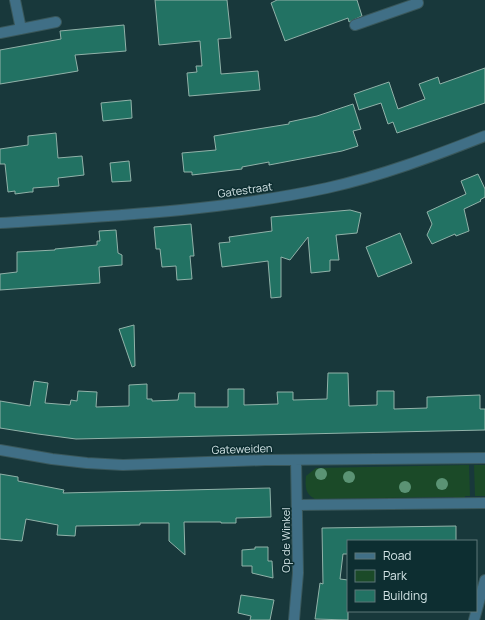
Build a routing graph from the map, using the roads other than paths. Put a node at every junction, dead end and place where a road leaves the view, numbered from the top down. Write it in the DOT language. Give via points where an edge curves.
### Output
graph roads {
  1 [pos="15,0"];
  2 [pos="417,0"];
  3 [pos="56,22"];
  4 [pos="355,25"];
  5 [pos="21,29"];
  6 [pos="0,33"];
  7 [pos="485,136"];
  8 [pos="0,223"];
  9 [pos="0,450"];
  10 [pos="485,458"];
  11 [pos="296,460"];
  12 [pos="485,503"];
  13 [pos="298,505"];
  14 [pos="485,580"];
  15 [pos="477,609"];
  16 [pos="294,620"];
  1 -- 5 [label="street"];
  2 -- 4 [label="street" via="418,3"];
  3 -- 5 [label="street"];
  5 -- 6 [label="street"];
  7 -- 8 [label="street, Gatestraat" via="375,175 329,188 275,198 154,214"];
  9 -- 11 [label="street, Gateweiden" via="52,459 123,465"];
  10 -- 11 [label="street, Gateweiden"];
  11 -- 13 [label="street, Op de Winkel"];
  12 -- 13 [label="street"];
  13 -- 16 [label="street, Op de Winkel" via="298,573"];
  14 -- 15 [label="street"];
}
